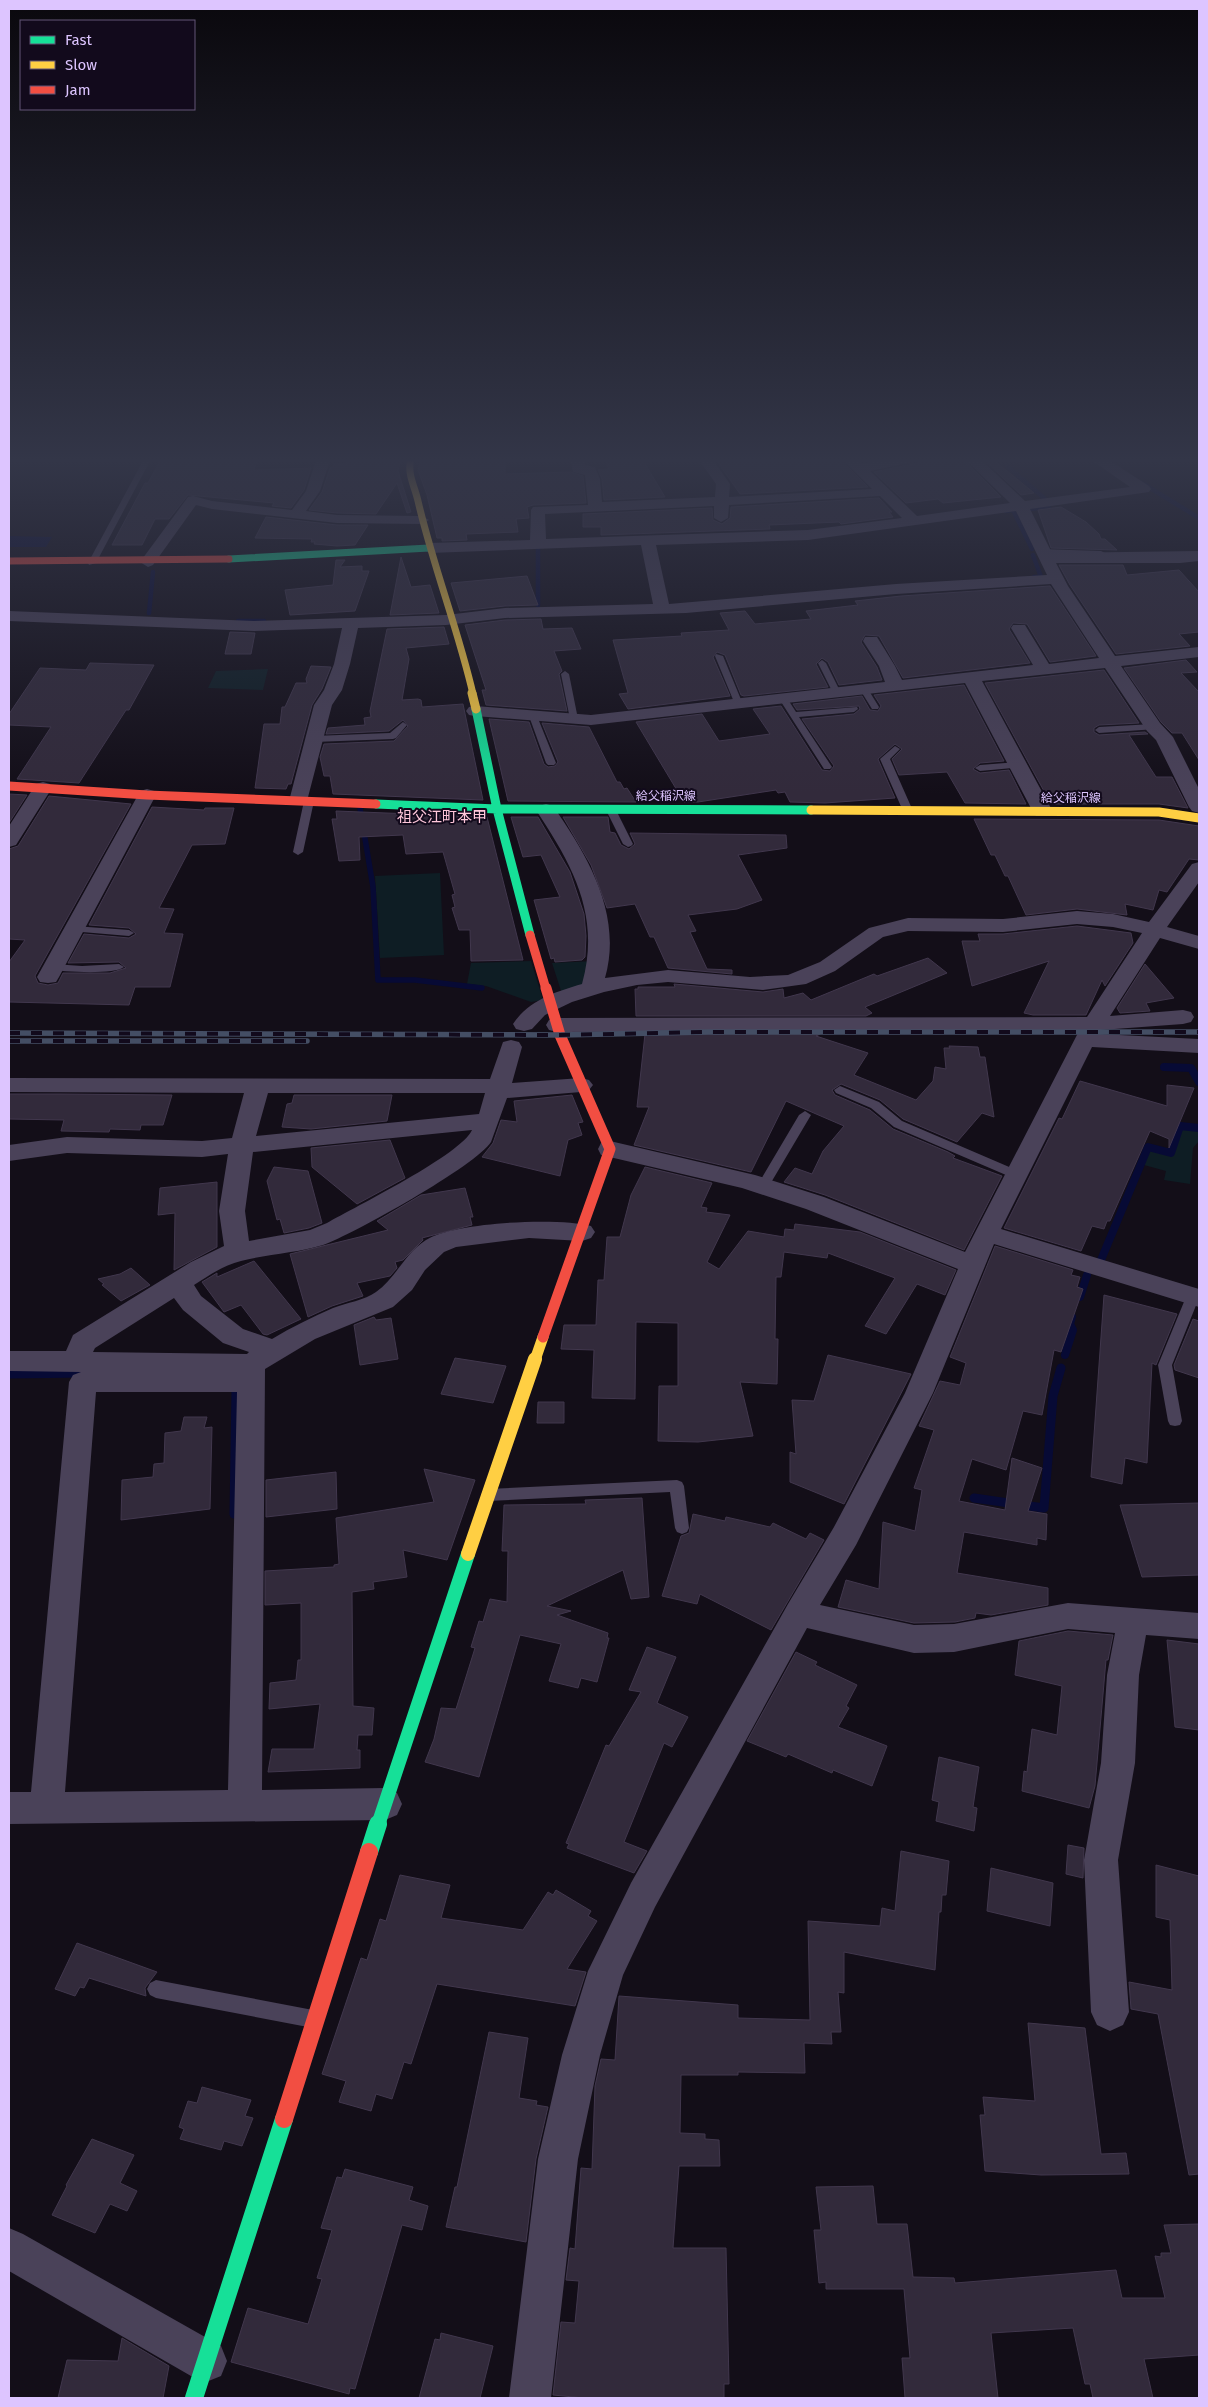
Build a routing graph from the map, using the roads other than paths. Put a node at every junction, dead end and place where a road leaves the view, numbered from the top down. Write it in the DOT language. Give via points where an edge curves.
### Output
graph roads {
  1 [pos="436,569"];
  2 [pos="653,569"];
  3 [pos="1052,569"];
  4 [pos="1057,579"];
  5 [pos="662,609"];
  6 [pos="9,616"];
  7 [pos="452,619"];
  8 [pos="351,623"];
  9 [pos="1018,628"];
  10 [pos="871,641"];
  11 [pos="1199,652"];
  12 [pos="719,656"];
  13 [pos="822,663"];
  14 [pos="1109,663"];
  15 [pos="1044,669"];
  16 [pos="565,674"];
  17 [pos="970,676"];
  18 [pos="895,685"];
  19 [pos="863,688"];
  20 [pos="836,691"];
  21 [pos="782,697"];
  22 [pos="738,702"];
  23 [pos="875,707"];
  24 [pos="854,709"];
  25 [pos="475,711"];
  26 [pos="793,715"];
  27 [pos="533,716"];
  28 [pos="574,718"];
  29 [pos="404,725"];
  30 [pos="1153,727"];
  31 [pos="1098,730"];
  32 [pos="314,739"];
  33 [pos="895,749"];
  34 [pos="551,763"];
  35 [pos="1018,765"];
  36 [pos="827,766"];
  37 [pos="980,768"];
  38 [pos="9,786"];
  39 [pos="43,788"];
  40 [pos="148,795"];
  41 [pos="304,801"];
  42 [pos="1199,807"];
  43 [pos="497,809"];
  44 [pos="546,810"];
  45 [pos="611,810"];
  46 [pos="908,811"];
  47 [pos="1043,812"];
  48 [pos="1199,818"];
  49 [pos="9,841"];
  50 [pos="628,844"];
  51 [pos="298,852"];
  52 [pos="1199,868"];
  53 [pos="74,928"];
  54 [pos="1155,929"];
  55 [pos="129,933"];
  56 [pos="1199,943"];
  57 [pos="120,967"];
  58 [pos="51,972"];
  59 [pos="592,989"];
  60 [pos="554,1014"];
  61 [pos="1183,1017"];
  62 [pos="524,1024"];
  63 [pos="1090,1032"];
  64 [pos="1199,1046"];
  65 [pos="511,1047"];
  66 [pos="9,1085"];
  67 [pos="258,1085"];
  68 [pos="581,1086"];
  69 [pos="499,1088"];
  70 [pos="840,1090"];
  71 [pos="805,1115"];
  72 [pos="488,1121"];
  73 [pos="242,1145"];
  74 [pos="610,1149"];
  75 [pos="9,1153"];
  76 [pos="1017,1175"];
  77 [pos="762,1186"];
  78 [pos="582,1232"];
  79 [pos="986,1233"];
  80 [pos="238,1252"];
  81 [pos="972,1265"];
  82 [pos="178,1283"];
  83 [pos="1196,1297"];
  84 [pos="9,1361"];
  85 [pos="76,1362"];
  86 [pos="258,1365"];
  87 [pos="1175,1421"];
  88 [pos="488,1495"];
  89 [pos="682,1528"];
  90 [pos="799,1613"];
  91 [pos="1133,1620"];
  92 [pos="1199,1626"];
  93 [pos="384,1804"];
  94 [pos="245,1805"];
  95 [pos="9,1808"];
  96 [pos="47,1808"];
  97 [pos="156,1989"];
  98 [pos="1110,2012"];
  99 [pos="316,2019"];
  100 [pos="9,2248"];
  101 [pos="206,2361"];
  102 [pos="194,2398"];
  103 [pos="530,2398"];
  1 -- 7 [label="street"];
  2 -- 5 [label="street"];
  3 -- 4 [label="street"];
  4 -- 5 [label="street"];
  4 -- 14 [label="street"];
  5 -- 7 [label="street" via="505,613"];
  6 -- 8 [label="street" via="254,626"];
  7 -- 8 [label="street"];
  7 -- 25 [label="street" via="464,656"];
  8 -- 32 [label="street" via="342,664 333,690 323,705"];
  9 -- 15 [label="street"];
  10 -- 18 [label="street"];
  11 -- 14 [label="street"];
  12 -- 22 [label="lane"];
  13 -- 20 [label="lane"];
  14 -- 15 [label="street"];
  14 -- 30 [label="street"];
  15 -- 17 [label="street"];
  16 -- 28 [label="lane"];
  17 -- 18 [label="street"];
  17 -- 35 [label="street"];
  18 -- 19 [label="street"];
  19 -- 20 [label="street"];
  19 -- 23 [label="lane"];
  20 -- 21 [label="street"];
  21 -- 22 [label="street"];
  21 -- 26 [label="lane"];
  22 -- 28 [label="street" via="591,720"];
  24 -- 26 [label="lane"];
  25 -- 27 [label="street"];
  25 -- 43 [label="street"];
  26 -- 36 [label="lane"];
  27 -- 28 [label="street"];
  27 -- 34 [label="lane"];
  29 -- 32 [label="lane" via="394,736"];
  30 -- 31 [label="lane"];
  30 -- 42 [label="street" via="1164,737"];
  32 -- 41 [label="street"];
  33 -- 46 [label="lane" via="885,759"];
  35 -- 37 [label="lane"];
  35 -- 47 [label="street"];
  38 -- 39 [label="street, 給父稲沢線"];
  39 -- 40 [label="street, 給父稲沢線"];
  39 -- 49 [label="street"];
  40 -- 41 [label="street, 給父稲沢線"];
  40 -- 53 [label="street"];
  41 -- 43 [label="street, 給父稲沢線"];
  41 -- 51 [label="lane"];
  43 -- 44 [label="street, 給父稲沢線"];
  43 -- 60 [label="street"];
  44 -- 45 [label="street, 給父稲沢線"];
  44 -- 59 [label="street" via="570,846 594,898 599,928 599,959"];
  45 -- 46 [label="street, 給父稲沢線"];
  45 -- 50 [label="lane"];
  46 -- 47 [label="street, 給父稲沢線"];
  47 -- 48 [label="street, 給父稲沢線" via="1159,812"];
  52 -- 54 [label="street"];
  53 -- 55 [label="lane"];
  53 -- 58 [label="street"];
  54 -- 56 [label="street"];
  54 -- 59 [label="street" via="1082,918 995,926 914,923 878,931 833,965 802,979 768,983 667,976"];
  54 -- 63 [label="street"];
  57 -- 58 [label="lane"];
  59 -- 60 [label="street"];
  60 -- 62 [label="street" via="537,1010"];
  60 -- 63 [label="street"];
  60 -- 68 [label="street"];
  61 -- 63 [label="street"];
  63 -- 64 [label="street"];
  63 -- 76 [label="street"];
  65 -- 69 [label="street"];
  66 -- 67 [label="street"];
  67 -- 69 [label="street"];
  67 -- 73 [label="street"];
  68 -- 69 [label="street"];
  68 -- 74 [label="street"];
  69 -- 72 [label="street"];
  70 -- 76 [label="lane" via="875,1106 898,1124"];
  71 -- 77 [label="lane"];
  72 -- 73 [label="street"];
  72 -- 80 [label="street" via="479,1142 457,1160 336,1229 315,1238"];
  73 -- 75 [label="street" via="202,1149 67,1145"];
  73 -- 80 [label="street" via="232,1211"];
  74 -- 77 [label="street"];
  74 -- 78 [label="street"];
  76 -- 79 [label="street"];
  77 -- 81 [label="street" via="815,1203"];
  78 -- 86 [label="street" via="529,1229 452,1239 435,1246 384,1300 312,1328"];
  78 -- 88 [label="street"];
  79 -- 81 [label="street"];
  79 -- 83 [label="street"];
  80 -- 82 [label="street"];
  81 -- 90 [label="street" via="919,1393 845,1536"];
  82 -- 85 [label="street" via="83,1342"];
  82 -- 86 [label="street" via="192,1303 233,1336"];
  83 -- 87 [label="lane" via="1165,1365"];
  84 -- 85 [label="street"];
  85 -- 86 [label="street"];
  86 -- 94 [label="street"];
  86 -- 96 [label="street" via="83,1382"];
  88 -- 89 [label="lane" via="677,1486"];
  88 -- 93 [label="street"];
  90 -- 91 [label="street" via="914,1639 954,1638 1068,1616"];
  90 -- 103 [label="street" via="643,1895 606,1971 581,2055 558,2159"];
  91 -- 92 [label="street"];
  91 -- 98 [label="street" via="1123,1675 1118,1763 1101,1860"];
  93 -- 94 [label="street"];
  93 -- 99 [label="street"];
  94 -- 96 [label="street"];
  95 -- 96 [label="street"];
  97 -- 99 [label="lane"];
  99 -- 101 [label="street"];
  100 -- 101 [label="street"];
  101 -- 102 [label="street"];
}
